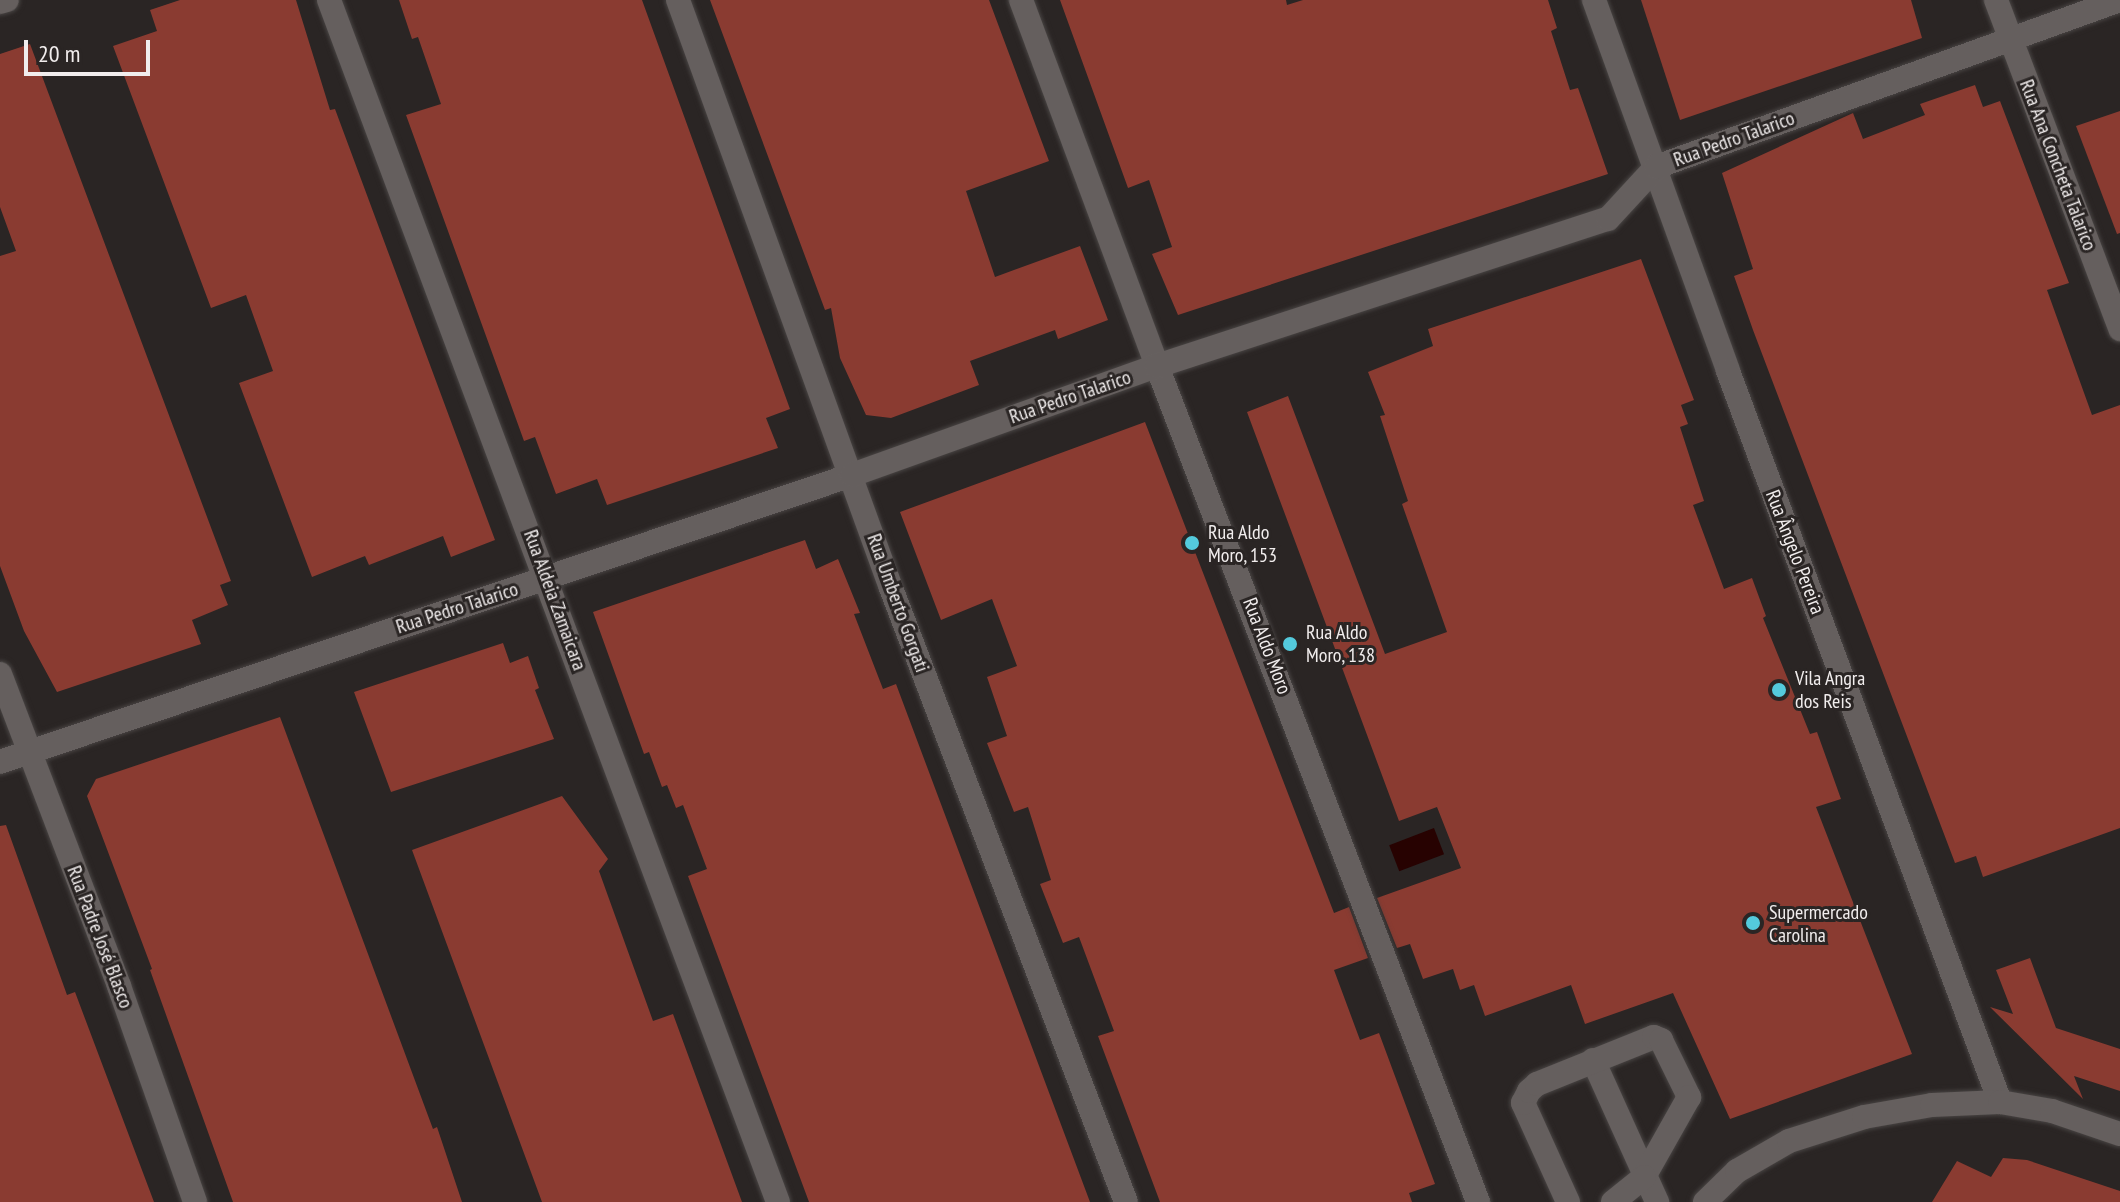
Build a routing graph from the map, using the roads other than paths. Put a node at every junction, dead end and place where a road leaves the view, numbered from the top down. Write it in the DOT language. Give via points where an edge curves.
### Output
graph roads {
  1 [pos="7,0"];
  2 [pos="329,0"];
  3 [pos="678,0"];
  4 [pos="1021,0"];
  5 [pos="1594,0"];
  6 [pos="1996,0"];
  7 [pos="2120,0"];
  8 [pos="0,2"];
  9 [pos="2010,39"];
  10 [pos="1656,167"];
  11 [pos="2120,329"];
  12 [pos="1157,366"];
  13 [pos="852,475"];
  14 [pos="547,579"];
  15 [pos="0,674"];
  16 [pos="29,752"];
  17 [pos="0,762"];
  18 [pos="1593,1060"];
  19 [pos="2000,1102"];
  20 [pos="2120,1134"];
  21 [pos="1644,1177"];
  22 [pos="195,1202"];
  23 [pos="778,1202"];
  24 [pos="1126,1202"];
  25 [pos="1478,1202"];
  26 [pos="1568,1202"];
  27 [pos="1613,1202"];
  28 [pos="1657,1202"];
  29 [pos="1705,1202"];
  1 -- 8 [label="street"];
  2 -- 14 [label="street, Rua Aldeia Zamaicara"];
  3 -- 13 [label="street, Rua Umberto Gorgati"];
  4 -- 12 [label="street, Rua Aldo Moro"];
  5 -- 10 [label="street, Rua Ângelo Pereira"];
  6 -- 9 [label="street, Rua Ana Concheta Talarico"];
  7 -- 9 [label="street, Rua Pedro Talarico"];
  9 -- 10 [label="street, Rua Pedro Talarico"];
  9 -- 11 [label="street, Rua Ana Concheta Talarico"];
  10 -- 12 [label="street, Rua Pedro Talarico" via="1608,219"];
  10 -- 19 [label="street, Rua Ângelo Pereira"];
  12 -- 13 [label="street, Rua Pedro Talarico"];
  12 -- 25 [label="street, Rua Aldo Moro"];
  13 -- 14 [label="street, Rua Pedro Talarico"];
  13 -- 24 [label="street, Rua Umberto Gorgati"];
  14 -- 16 [label="street, Rua Pedro Talarico"];
  14 -- 23 [label="street, Rua Aldeia Zamaicara"];
  15 -- 16 [label="street, Rua Padre José Blasco"];
  16 -- 17 [label="street, Rua Pedro Talarico"];
  16 -- 22 [label="street, Rua Padre José Blasco"];
  18 -- 21 [label="street"];
  18 -- 21 [label="street" via="1654,1037 1661,1040 1689,1097"];
  18 -- 26 [label="street" via="1537,1084 1523,1103"];
  19 -- 20 [label="street" via="2052,1111"];
  19 -- 29 [label="street" via="1932,1105 1864,1117 1789,1141 1737,1171"];
  21 -- 27 [label="street"];
  21 -- 28 [label="street"];
}
